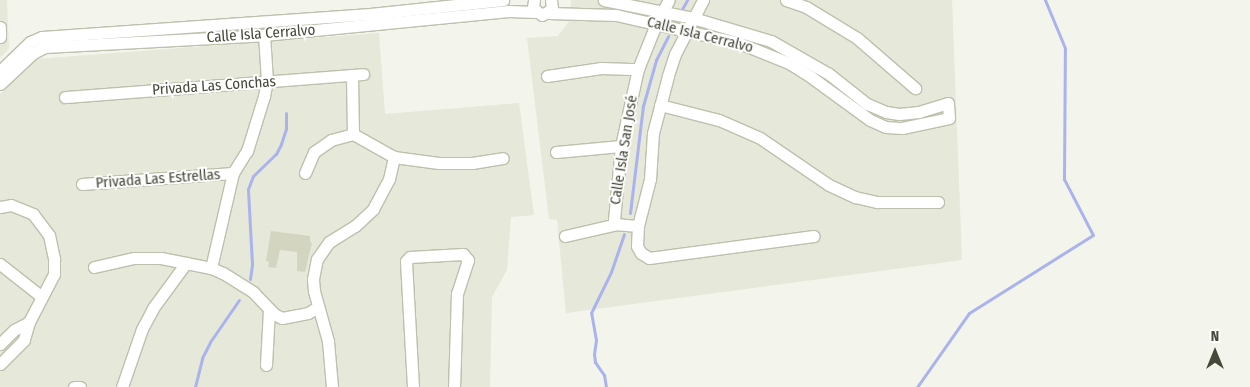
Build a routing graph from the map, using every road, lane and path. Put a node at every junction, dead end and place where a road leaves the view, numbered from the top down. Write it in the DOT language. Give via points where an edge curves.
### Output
graph roads {
  1 [pos="503,0"];
  2 [pos="551,0"];
  3 [pos="604,0"];
  4 [pos="669,0"];
  5 [pos="703,0"];
  6 [pos="786,0"];
  7 [pos="509,6"];
  8 [pos="534,6"];
  9 [pos="662,12"];
  10 [pos="549,13"];
  11 [pos="693,18"];
  12 [pos="656,24"];
  13 [pos="0,27"];
  14 [pos="686,30"];
  15 [pos="264,35"];
  16 [pos="0,37"];
  17 [pos="638,69"];
  18 [pos="0,71"];
  19 [pos="547,76"];
  20 [pos="267,82"];
  21 [pos="0,84"];
  22 [pos="915,88"];
  23 [pos="65,97"];
  24 [pos="660,105"];
  25 [pos="353,134"];
  26 [pos="621,146"];
  27 [pos="556,152"];
  28 [pos="394,157"];
  29 [pos="503,158"];
  30 [pos="233,173"];
  31 [pos="305,173"];
  32 [pos="82,184"];
  33 [pos="938,202"];
  34 [pos="0,207"];
  35 [pos="617,224"];
  36 [pos="638,226"];
  37 [pos="565,236"];
  38 [pos="814,236"];
  39 [pos="186,263"];
  40 [pos="0,264"];
  41 [pos="94,266"];
  42 [pos="211,268"];
  43 [pos="42,296"];
  44 [pos="318,306"];
  45 [pos="268,309"];
  46 [pos="29,322"];
  47 [pos="0,344"];
  48 [pos="0,364"];
  49 [pos="266,365"];
  50 [pos="74,387"];
  51 [pos="80,387"];
  52 [pos="122,387"];
  53 [pos="332,387"];
  54 [pos="413,387"];
  55 [pos="454,387"];
  1 -- 18 [label="street, Calle Isla Cerralvo" via="370,14 42,38 30,42"];
  2 -- 10 [label="street"];
  3 -- 9 [label="street, Calle Isla Cerralvo"];
  4 -- 9 [label="street, Calle Isla San José"];
  5 -- 11 [label="street, Calle Isla San José"];
  6 -- 22 [label="street" via="813,11 857,38"];
  7 -- 8 [label="street, Calle Isla Cerralvo"];
  7 -- 15 [label="street, Calle Isla Cerralvo"];
  8 -- 10 [label="street, Calle Isla Cerralvo" via="542,15"];
  9 -- 11 [label="street, Calle Isla Cerralvo"];
  9 -- 12 [label="street, Calle Isla San José"];
  10 -- 12 [label="street, Calle Isla Cerralvo" via="601,14"];
  11 -- 14 [label="street, Calle Isla San José"];
  11 -- 14 [label="street, Calle Isla Cerralvo" via="771,41 829,74 867,104 886,112 919,112 948,103 949,118 902,128 886,127 870,120 789,63 739,43"];
  12 -- 14 [label="street, Calle Isla Cerralvo"];
  12 -- 17 [label="street, Calle Isla San José"];
  13 -- 16 [label="street"];
  14 -- 24 [label="street, Calle Isla San José" via="675,54"];
  15 -- 20 [label="street"];
  15 -- 21 [label="street, Calle Isla Cerralvo" via="45,47 33,53"];
  17 -- 19 [label="street" via="601,68"];
  17 -- 26 [label="street, Calle Isla San José"];
  20 -- 23 [label="street, Privada Las Conchas"];
  20 -- 25 [label="street, Privada Las Conchas" via="358,74"];
  20 -- 30 [label="street" via="247,151"];
  24 -- 33 [label="street" via="719,120 760,138 829,184 855,197 877,202"];
  24 -- 36 [label="street, Calle Isla San José" via="653,133 650,179"];
  25 -- 28 [label="street"];
  25 -- 31 [label="street" via="331,140 314,152"];
  26 -- 27 [label="street"];
  26 -- 35 [label="street, Calle Isla San José" via="614,216"];
  28 -- 29 [label="street" via="439,163 472,163"];
  28 -- 44 [label="street" via="390,179 374,209 329,242 317,259 313,279"];
  30 -- 32 [label="street, Privada Las Estrellas"];
  30 -- 42 [label="street"];
  34 -- 43 [label="street" via="11,205 33,214 49,235 54,274"];
  35 -- 36 [label="street, Calle Isla San José"];
  35 -- 37 [label="street"];
  36 -- 38 [label="street, Calle Isla San José" via="637,246 649,258"];
  39 -- 41 [label="street" via="148,258"];
  39 -- 42 [label="street"];
  39 -- 52 [label="street" via="142,329"];
  40 -- 43 [label="street"];
  42 -- 45 [label="street" via="233,278"];
  43 -- 46 [label="street"];
  44 -- 45 [label="street" via="294,318 282,318"];
  44 -- 53 [label="street" via="328,340"];
  45 -- 49 [label="street"];
  46 -- 47 [label="street" via="14,330"];
  46 -- 48 [label="street" via="24,340"];
  50 -- 51 [label="street"];
  54 -- 55 [label="street" via="408,258 463,254 468,260 457,293"];
}
